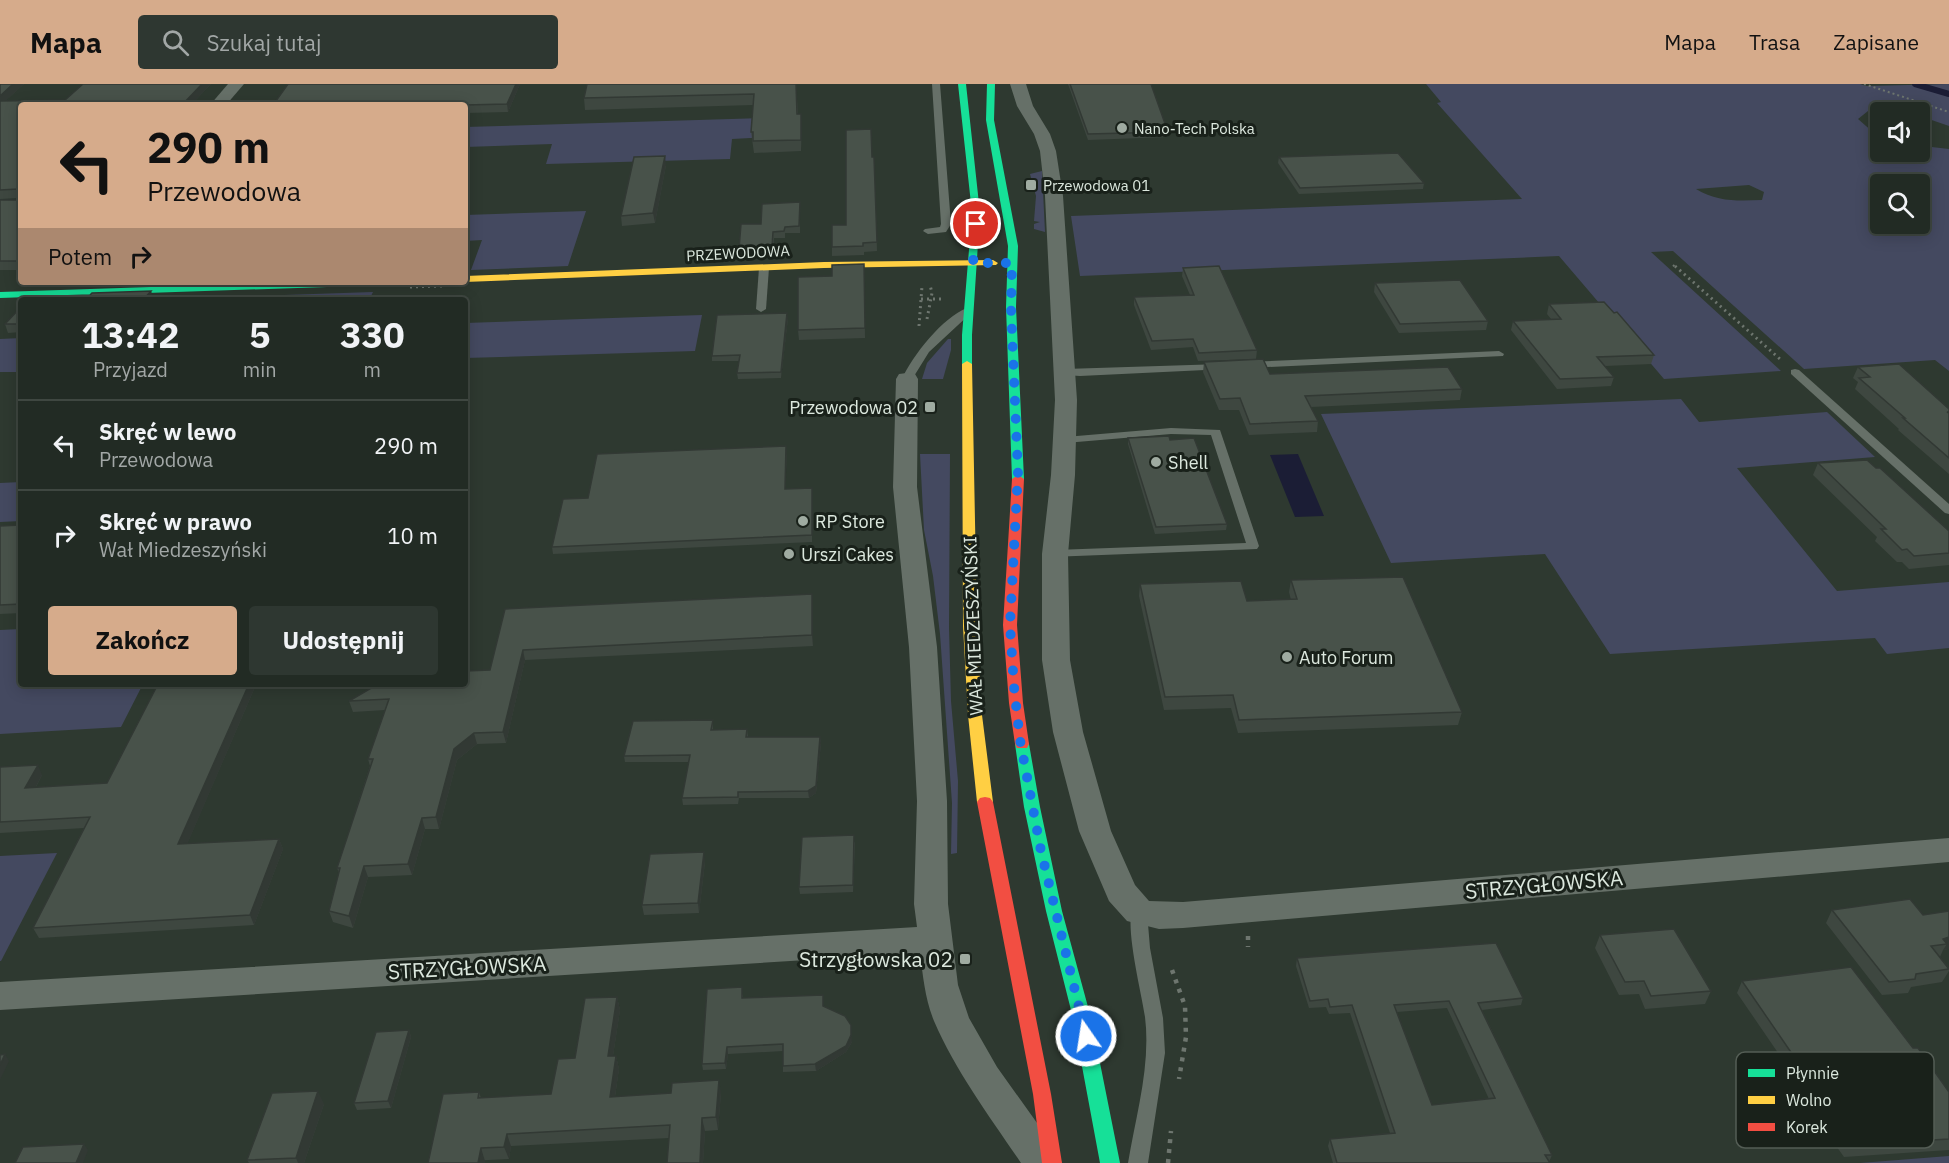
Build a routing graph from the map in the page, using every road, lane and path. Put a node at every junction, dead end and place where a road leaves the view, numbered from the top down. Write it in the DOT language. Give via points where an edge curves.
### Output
graph roads {
  1 [pos="236,84"];
  2 [pos="936,84"];
  3 [pos="962,84"];
  4 [pos="991,84"];
  5 [pos="1018,84"];
  6 [pos="1864,84"];
  7 [pos="221,102"];
  8 [pos="1949,112"];
  9 [pos="928,231"];
  10 [pos="937,263"];
  11 [pos="973,263"];
  12 [pos="1012,263"];
  13 [pos="1672,265"];
  14 [pos="764,268"];
  15 [pos="468,279"];
  16 [pos="190,285"];
  17 [pos="60,287"];
  18 [pos="0,295"];
  19 [pos="921,298"];
  20 [pos="929,299"];
  21 [pos="944,299"];
  22 [pos="760,309"];
  23 [pos="967,311"];
  24 [pos="927,326"];
  25 [pos="1499,354"];
  26 [pos="1065,372"];
  27 [pos="1795,372"];
  28 [pos="907,379"];
  29 [pos="1065,440"];
  30 [pos="1949,510"];
  31 [pos="1055,554"];
  32 [pos="1949,850"];
  33 [pos="1139,912"];
  34 [pos="934,939"];
  35 [pos="0,996"];
  36 [pos="1043,1163"];
  37 [pos="1052,1163"];
  38 [pos="1110,1163"];
  39 [pos="1138,1163"];
  1 -- 7 [label="street"];
  2 -- 9 [label="lane" via="946,224 943,230"];
  3 -- 11 [label="main road, WAŁ MIEDZESZYŃSKI" via="975,202"];
  4 -- 12 [label="main road, WAŁ MIEDZESZYŃSKI" via="990,120 1012,240"];
  5 -- 26 [label="street" via="1051,162"];
  6 -- 8 [label="path"];
  10 -- 11 [label="main road, PRZEWODOWA"];
  10 -- 14 [label="main road, PRZEWODOWA"];
  10 -- 20 [label="path" via="927,281 932,293"];
  11 -- 12 [label="main road, PRZEWODOWA"];
  11 -- 23 [label="main road, WAŁ MIEDZESZYŃSKI"];
  12 -- 38 [label="main road, WAŁ MIEDZESZYŃSKI" via="1018,479 1010,625 1016,703 1041,851 1082,1018"];
  13 -- 27 [label="path"];
  14 -- 15 [label="main road, PRZEWODOWA"];
  14 -- 22 [label="lane"];
  16 -- 17 [label="main road"];
  17 -- 18 [label="main road"];
  19 -- 20 [label="path"];
  20 -- 21 [label="path"];
  20 -- 24 [label="path"];
  23 -- 28 [label="lane" via="914,361"];
  23 -- 37 [label="main road, WAŁ MIEDZESZYŃSKI" via="970,635 975,715 988,824"];
  25 -- 26 [label="lane"];
  26 -- 29 [label="street"];
  27 -- 30 [label="lane"];
  28 -- 34 [label="street" via="905,487 923,647 932,801"];
  29 -- 31 [label="street"];
  29 -- 31 [label="lane" via="1171,431 1216,432 1253,546"];
  31 -- 33 [label="street" via="1056,660 1068,732 1095,831 1121,892"];
  32 -- 33 [label="street, STRZYGŁOWSKA" via="1183,915"];
  33 -- 39 [label="lane" via="1143,967 1156,1036"];
  34 -- 35 [label="street, STRZYGŁOWSKA"];
  34 -- 36 [label="street" via="941,985 952,1020 984,1078"];
}
